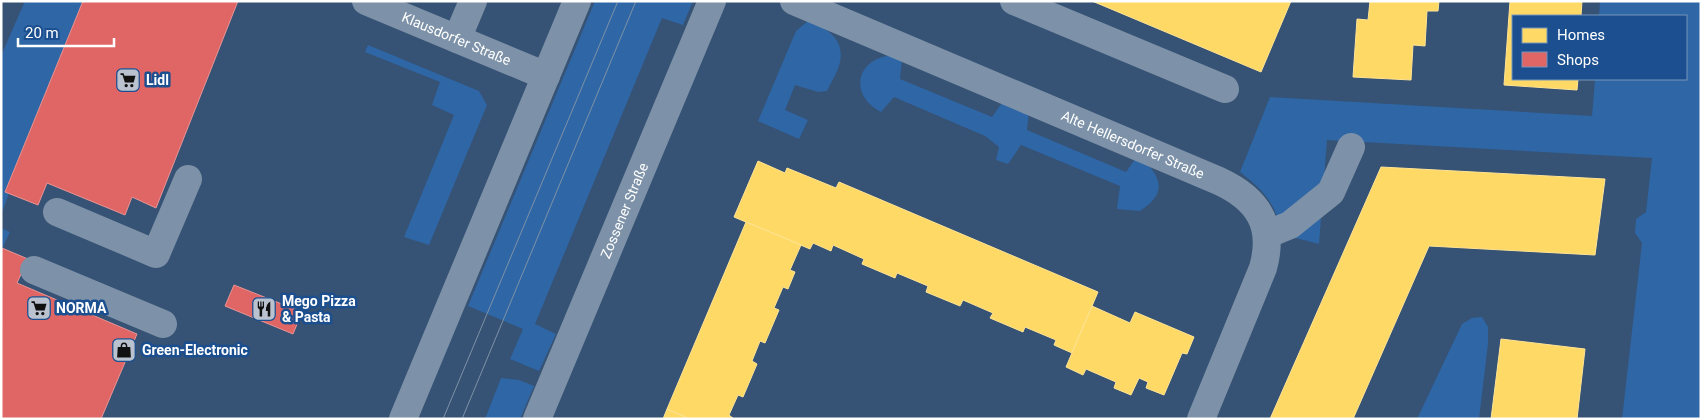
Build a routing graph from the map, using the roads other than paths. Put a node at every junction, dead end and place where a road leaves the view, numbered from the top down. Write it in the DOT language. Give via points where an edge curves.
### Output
graph roads {
  1 [pos="366,1"];
  2 [pos="472,1"];
  3 [pos="577,1"];
  4 [pos="712,1"];
  5 [pos="794,1"];
  6 [pos="1014,1"];
  7 [pos="457,39"];
  8 [pos="546,76"];
  9 [pos="1225,89"];
  10 [pos="1351,147"];
  11 [pos="188,179"];
  12 [pos="57,212"];
  13 [pos="1268,234"];
  14 [pos="34,270"];
  15 [pos="163,324"];
  16 [pos="403,419"];
  17 [pos="537,419"];
  18 [pos="1201,419"];
  1 -- 7 [label="street, Klausdorfer Straße"];
  2 -- 7 [label="street"];
  3 -- 8 [label="street"];
  4 -- 17 [label="street, Zossener Straße"];
  5 -- 13 [label="street, Alte Hellersdorfer Straße" via="1224,183 1252,201"];
  6 -- 9 [label="street"];
  7 -- 8 [label="street, Klausdorfer Straße"];
  8 -- 16 [label="street"];
  10 -- 13 [label="street" via="1331,192 1290,224"];
  11 -- 12 [label="street" via="156,254"];
  13 -- 18 [label="street" via="1263,268"];
  14 -- 15 [label="street"];
}
